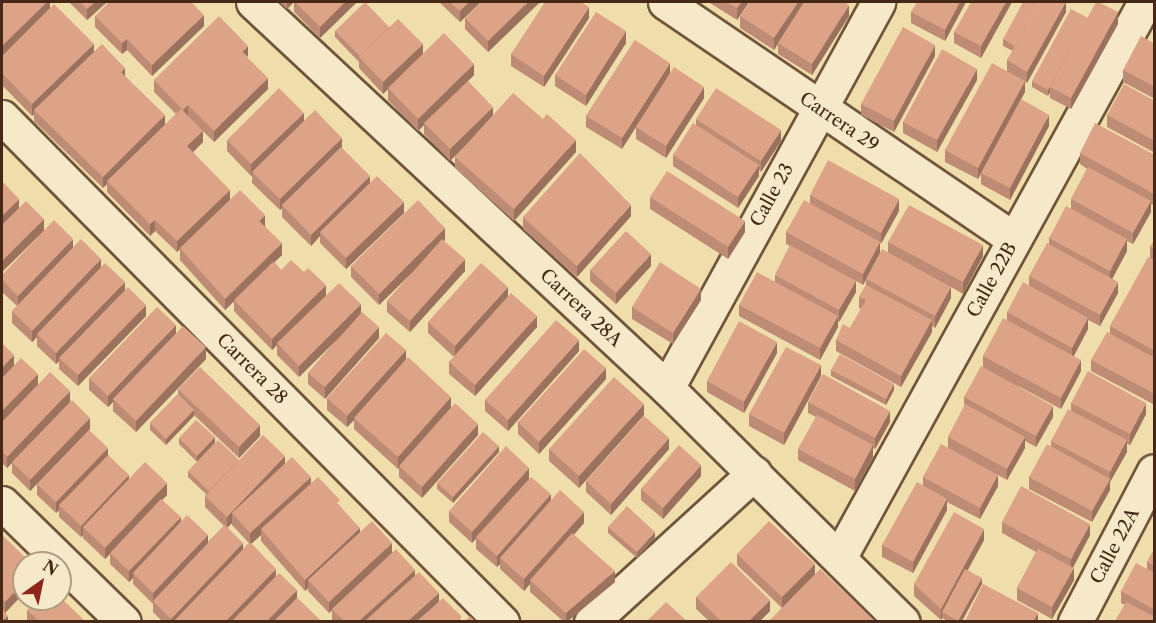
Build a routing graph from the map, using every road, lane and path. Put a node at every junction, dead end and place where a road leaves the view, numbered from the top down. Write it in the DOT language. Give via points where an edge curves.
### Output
graph roads {
  1 [pos="253,2"];
  2 [pos="665,2"];
  3 [pos="878,2"];
  4 [pos="1145,2"];
  5 [pos="819,109"];
  6 [pos="2,117"];
  7 [pos="1014,239"];
  8 [pos="667,388"];
  9 [pos="1155,471"];
  10 [pos="754,473"];
  11 [pos="2,503"];
  12 [pos="839,558"];
  13 [pos="124,621"];
  14 [pos="502,621"];
  15 [pos="591,621"];
  16 [pos="903,621"];
  17 [pos="1075,621"];
  1 -- 8 [label="street, Carrera 28A"];
  2 -- 5 [label="street, Carrera 29"];
  3 -- 5 [label="street, Calle 23"];
  4 -- 7 [label="street, Calle 22B"];
  5 -- 7 [label="street, Carrera 29"];
  5 -- 8 [label="street, Calle 23"];
  6 -- 14 [label="street, Carrera 28"];
  7 -- 12 [label="street, Calle 22B"];
  8 -- 10 [label="street, Carrera 28A"];
  9 -- 17 [label="street, Calle 22A"];
  10 -- 12 [label="street, Carrera 28A"];
  10 -- 15 [label="street"];
  11 -- 13 [label="street"];
  12 -- 16 [label="street, Carrera 28A"];
}
